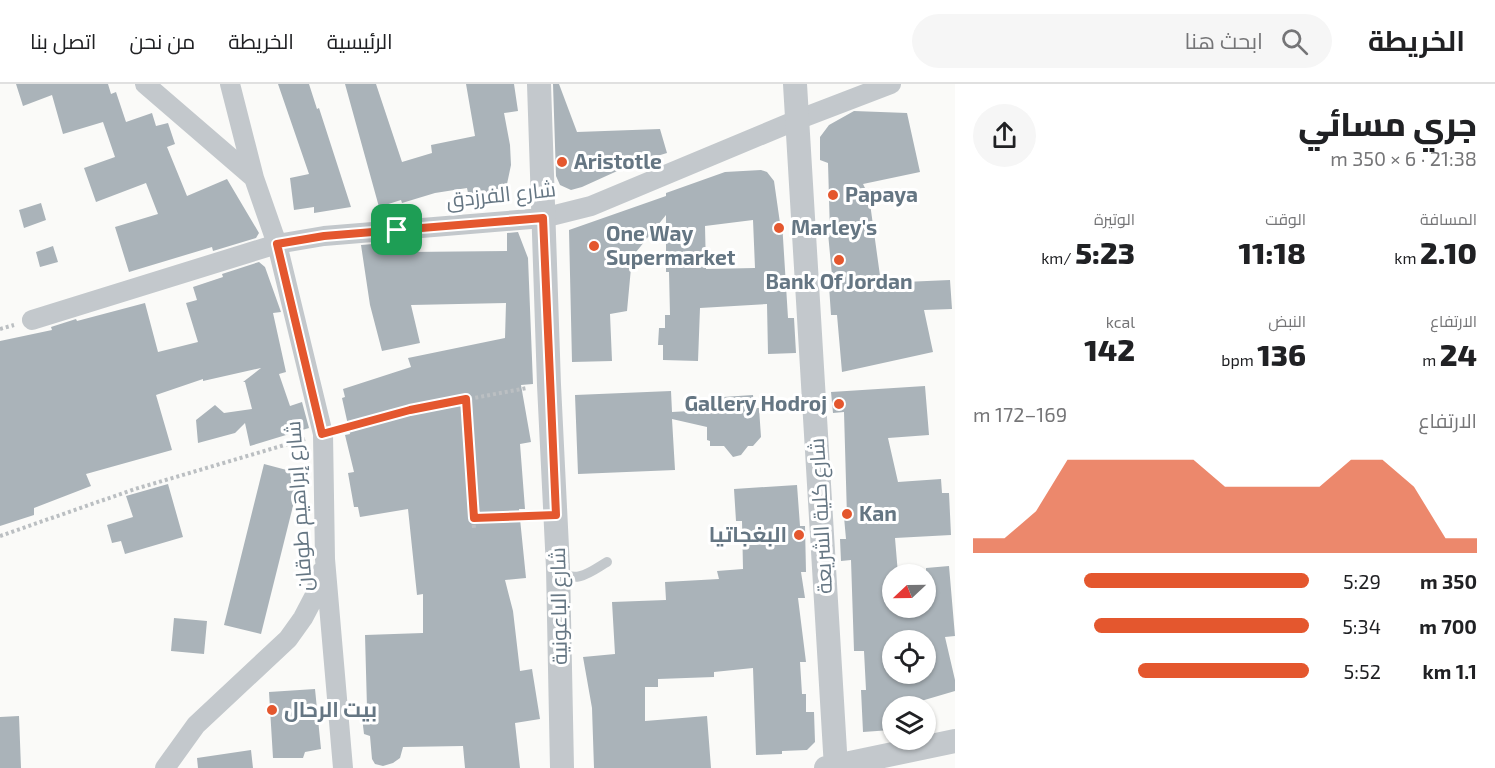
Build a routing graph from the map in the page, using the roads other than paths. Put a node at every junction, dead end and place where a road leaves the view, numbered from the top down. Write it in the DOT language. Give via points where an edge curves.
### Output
graph roads {
  1 [pos="145,84"];
  2 [pos="230,84"];
  3 [pos="539,84"];
  4 [pos="795,84"];
  5 [pos="891,84"];
  6 [pos="797,120"];
  7 [pos="254,178"];
  8 [pos="543,218"];
  9 [pos="277,244"];
  10 [pos="32,320"];
  11 [pos="325,558"];
  12 [pos="608,561"];
  13 [pos="558,568"];
  14 [pos="955,741"];
  15 [pos="833,767"];
  16 [pos="165,768"];
  17 [pos="343,768"];
  18 [pos="562,768"];
  1 -- 7 [label="street"];
  2 -- 7 [label="street, شارع إبراهيم طوقان"];
  3 -- 8 [label="street, شارع الباعونية"];
  4 -- 6 [label="street, شارع كلية الشريعة"];
  5 -- 6 [label="street, شارع الفرزدق"];
  6 -- 8 [label="street, شارع الفرزدق" via="591,206"];
  6 -- 15 [label="street, شارع كلية الشريعة"];
  7 -- 9 [label="street, شارع إبراهيم طوقان"];
  8 -- 9 [label="street, شارع الفرزدق" via="324,236"];
  8 -- 13 [label="street, شارع الباعونية"];
  9 -- 10 [label="street, شارع الفرزدق"];
  9 -- 11 [label="street, شارع إبراهيم طوقان" via="322,434"];
  11 -- 16 [label="street" via="314,597 288,639 196,725"];
  11 -- 17 [label="street, شارع إبراهيم طوقان"];
  12 -- 13 [label="lane" via="575,578"];
  13 -- 18 [label="street, شارع الباعونية"];
  14 -- 15 [label="street"];
}
